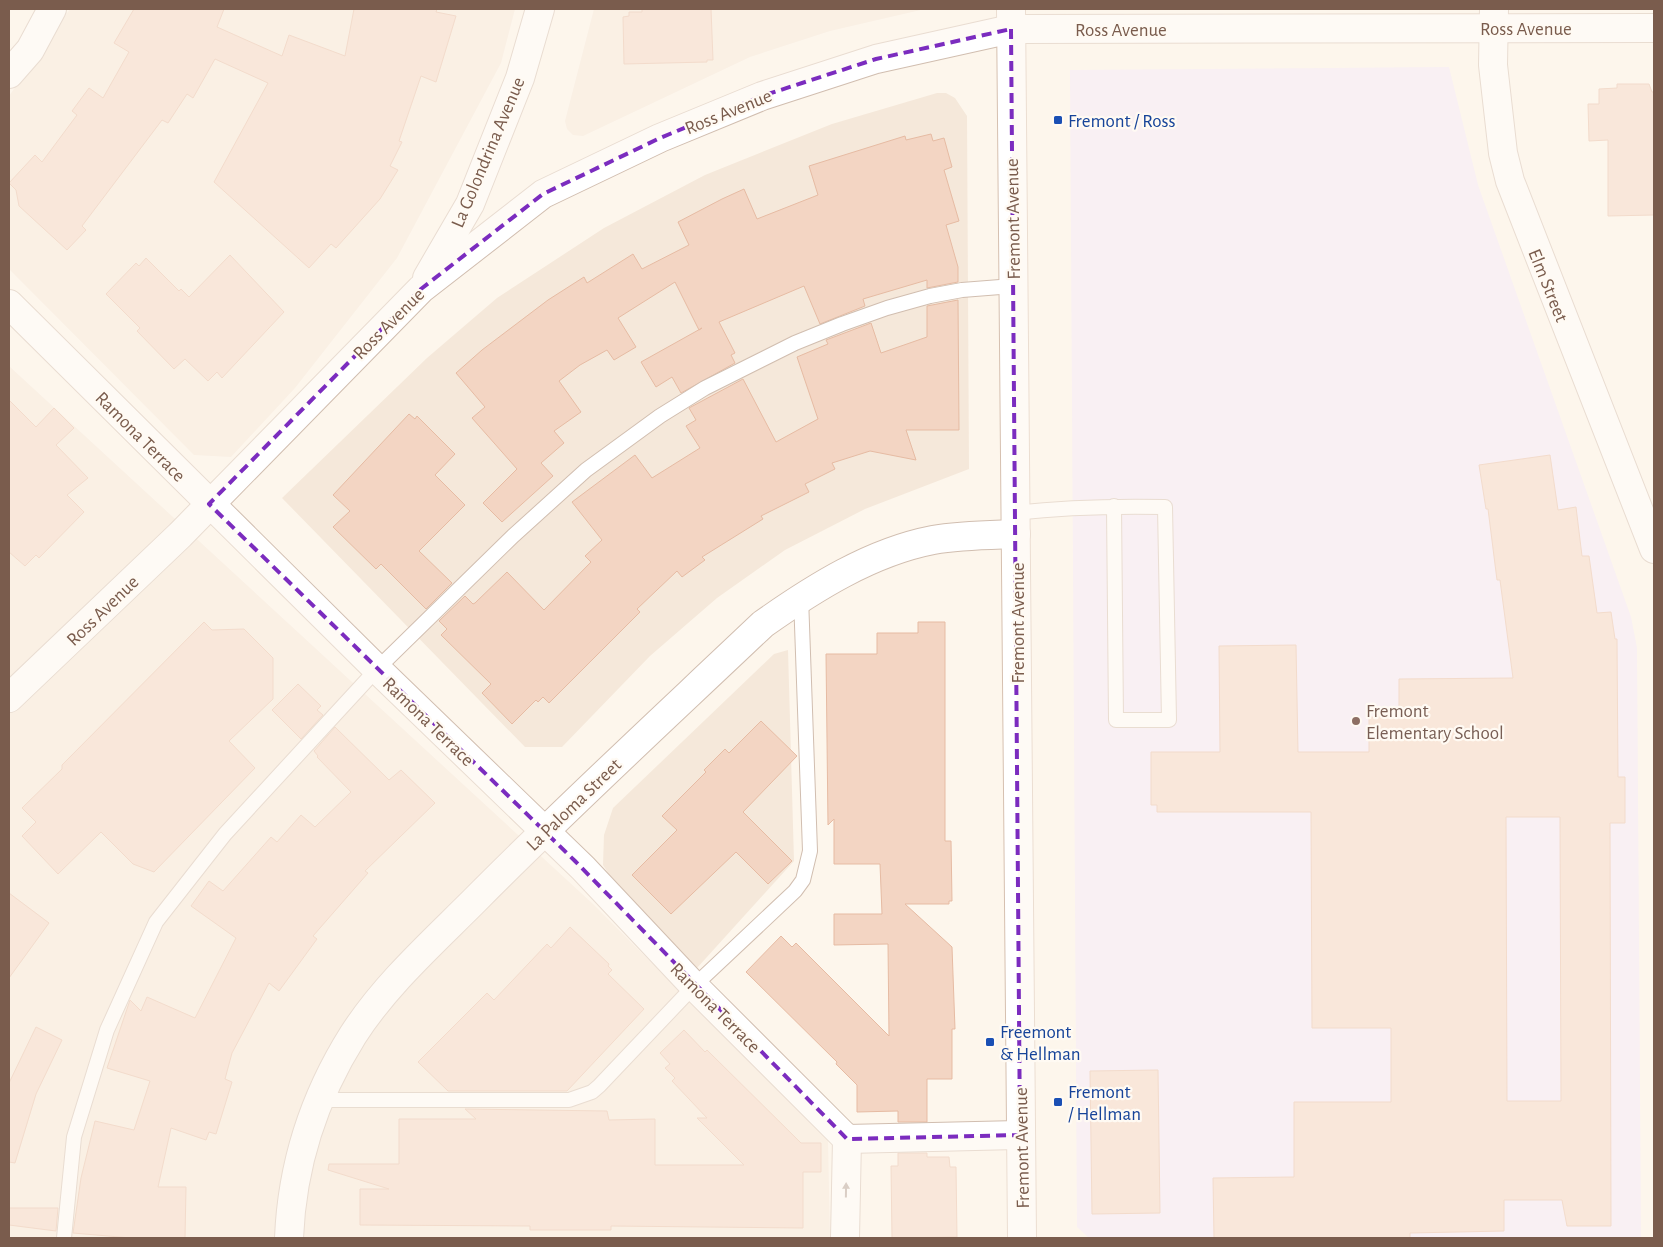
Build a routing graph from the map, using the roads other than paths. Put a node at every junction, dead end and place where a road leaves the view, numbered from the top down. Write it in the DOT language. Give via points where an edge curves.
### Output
graph roads {
  1 [pos="52,9"];
  2 [pos="540,9"];
  3 [pos="1494,18"];
  4 [pos="1011,19"];
  5 [pos="1654,28"];
  6 [pos="9,74"];
  7 [pos="1013,286"];
  8 [pos="421,289"];
  9 [pos="9,304"];
  10 [pos="209,504"];
  11 [pos="1114,506"];
  12 [pos="1016,523"];
  13 [pos="1654,549"];
  14 [pos="801,597"];
  15 [pos="377,669"];
  16 [pos="9,698"];
  17 [pos="543,832"];
  18 [pos="694,986"];
  19 [pos="318,1100"];
  20 [pos="1020,1135"];
  21 [pos="847,1139"];
  22 [pos="64,1238"];
  23 [pos="288,1238"];
  24 [pos="845,1238"];
  25 [pos="1022,1238"];
  1 -- 6 [label="street" via="30,50"];
  2 -- 8 [label="street, La Golondrina Avenue" via="520,78 470,204"];
  3 -- 4 [label="street, Ross Avenue"];
  3 -- 5 [label="street, Ross Avenue"];
  3 -- 13 [label="street, Elm Street" via="1494,75 1503,153 1510,181"];
  4 -- 7 [label="street, Fremont Avenue"];
  4 -- 8 [label="street, Ross Avenue" via="762,96 660,138 543,194"];
  7 -- 12 [label="street, Fremont Avenue"];
  7 -- 15 [label="lane" via="962,290 887,308 795,343 705,388 586,470"];
  8 -- 10 [label="street, Ross Avenue"];
  9 -- 10 [label="street, Ramona Terrace"];
  10 -- 15 [label="street, Ramona Terrace"];
  10 -- 16 [label="street, Ross Avenue"];
  11 -- 11 [label="lane" via="1165,507 1169,720 1116,720"];
  11 -- 12 [label="lane" via="1070,507"];
  12 -- 14 [label="street, La Paloma Street" via="899,549"];
  12 -- 20 [label="street, Fremont Avenue"];
  14 -- 17 [label="street, La Paloma Street" via="763,624"];
  14 -- 18 [label="lane" via="808,866 795,891"];
  15 -- 17 [label="street, Ramona Terrace"];
  15 -- 22 [label="lane" via="225,834 156,922 108,1030 74,1136"];
  17 -- 18 [label="street, Ramona Terrace" via="583,868"];
  17 -- 19 [label="street, La Paloma Street" via="378,1002 354,1033"];
  18 -- 19 [label="lane" via="599,1086 581,1097 569,1100"];
  18 -- 21 [label="street, Ramona Terrace"];
  19 -- 23 [label="street, La Paloma Street" via="297,1166"];
  20 -- 21 [label="street"];
  20 -- 25 [label="street, Fremont Avenue"];
  24 -- 21 [label="street, one-way"];
}
